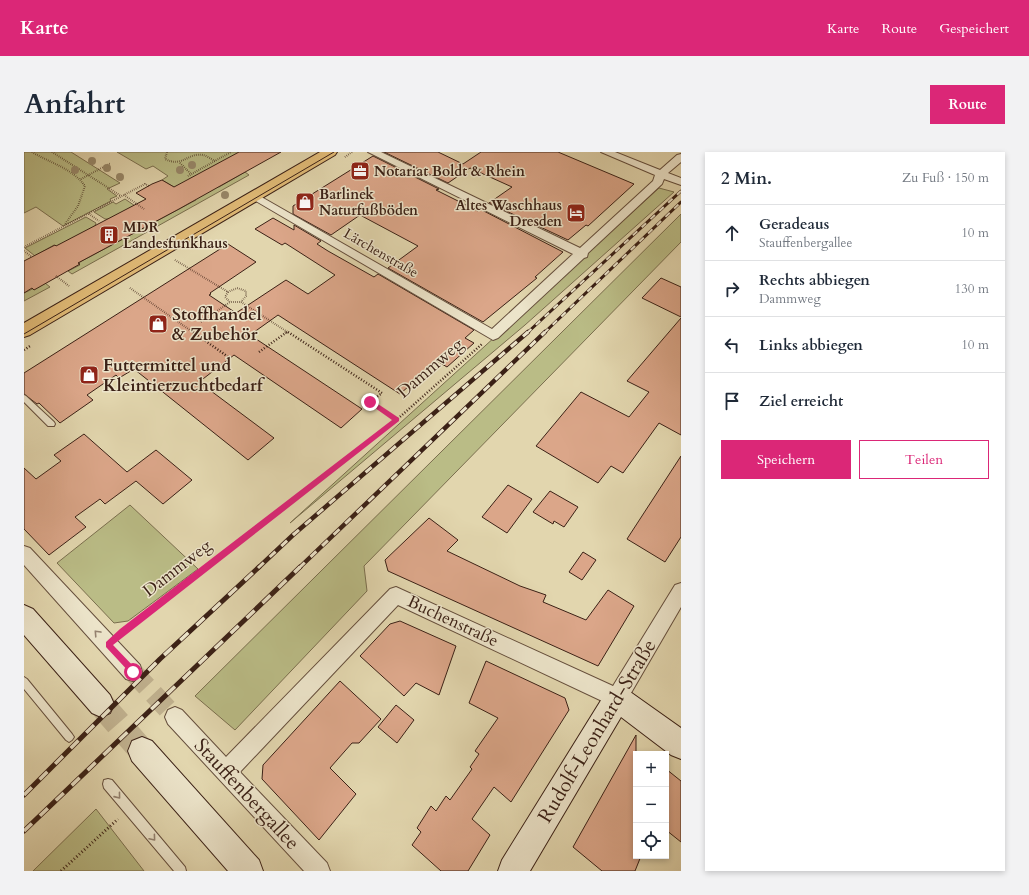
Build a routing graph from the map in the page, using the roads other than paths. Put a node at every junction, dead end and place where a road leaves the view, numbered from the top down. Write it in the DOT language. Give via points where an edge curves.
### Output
graph roads {
  1 [pos="373,152"];
  2 [pos="606,152"];
  3 [pos="323,153"];
  4 [pos="681,157"];
  5 [pos="661,174"];
  6 [pos="681,182"];
  7 [pos="254,197"];
  8 [pos="582,254"];
  9 [pos="24,332"];
  10 [pos="24,398"];
  11 [pos="51,424"];
  12 [pos="24,553"];
  13 [pos="681,591"];
  14 [pos="24,617"];
  15 [pos="133,672"];
  16 [pos="24,682"];
  17 [pos="617,698"];
  18 [pos="101,704"];
  19 [pos="175,717"];
  20 [pos="69,737"];
  21 [pos="681,745"];
  22 [pos="142,751"];
  23 [pos="226,772"];
  24 [pos="108,784"];
  25 [pos="181,871"];
  26 [pos="248,871"];
  27 [pos="320,871"];
  28 [pos="513,871"];
  1 -- 8 [label="street"];
  2 -- 5 [label="street"];
  3 -- 7 [label="main road"];
  4 -- 5 [label="street"];
  5 -- 6 [label="street"];
  5 -- 8 [label="street" via="658,182"];
  7 -- 8 [label="street, Lärchenstraße" via="493,335"];
  7 -- 9 [label="main road"];
  10 -- 11 [label="lane"];
  15 -- 12 [label="street, one-way"];
  13 -- 17 [label="street, Rudolf-Leonhard-Straße"];
  14 -- 18 [label="main road"];
  16 -- 20 [label="lane"];
  17 -- 21 [label="main road, Buchenstraße"];
  17 -- 23 [label="street, Buchenstraße" via="396,595"];
  17 -- 28 [label="main road, Rudolf-Leonhard-Straße"];
  19 -- 23 [label="street, Stauffenbergallee"];
  22 -- 26 [label="main road"];
  23 -- 27 [label="street, Stauffenbergallee"];
  24 -- 25 [label="lane, one-way"];
}
